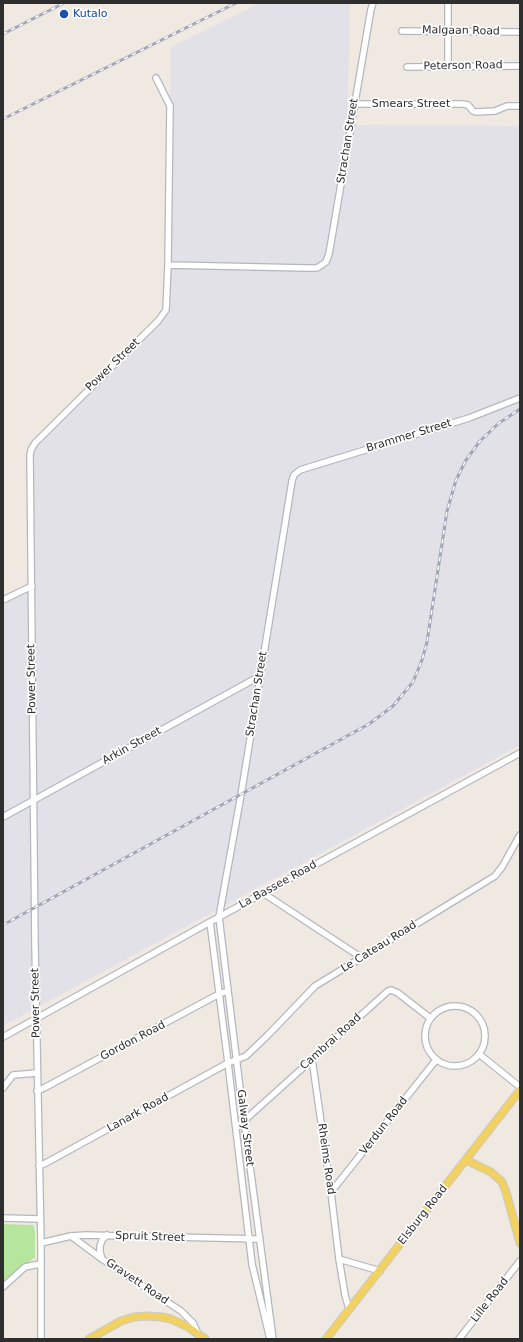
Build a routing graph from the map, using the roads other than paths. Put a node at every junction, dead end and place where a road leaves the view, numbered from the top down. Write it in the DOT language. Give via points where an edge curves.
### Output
graph roads {
  1 [pos="373,3"];
  2 [pos="448,3"];
  3 [pos="402,31"];
  4 [pos="448,31"];
  5 [pos="520,32"];
  6 [pos="448,66"];
  7 [pos="520,66"];
  8 [pos="407,67"];
  9 [pos="156,78"];
  10 [pos="354,104"];
  11 [pos="520,106"];
  12 [pos="168,265"];
  13 [pos="520,398"];
  14 [pos="296,472"];
  15 [pos="32,586"];
  16 [pos="3,600"];
  17 [pos="260,676"];
  18 [pos="520,753"];
  19 [pos="34,800"];
  20 [pos="3,817"];
  21 [pos="520,835"];
  22 [pos="263,893"];
  23 [pos="219,917"];
  24 [pos="210,922"];
  25 [pos="362,958"];
  26 [pos="228,991"];
  27 [pos="219,994"];
  28 [pos="430,1018"];
  29 [pos="36,1020"];
  30 [pos="3,1037"];
  31 [pos="479,1054"];
  32 [pos="312,1059"];
  33 [pos="237,1060"];
  34 [pos="436,1060"];
  35 [pos="228,1063"];
  36 [pos="37,1073"];
  37 [pos="520,1087"];
  38 [pos="3,1088"];
  39 [pos="520,1090"];
  40 [pos="37,1091"];
  41 [pos="244,1121"];
  42 [pos="236,1128"];
  43 [pos="466,1160"];
  44 [pos="39,1166"];
  45 [pos="331,1192"];
  46 [pos="3,1218"];
  47 [pos="40,1219"];
  48 [pos="71,1236"];
  49 [pos="107,1236"];
  50 [pos="260,1239"];
  51 [pos="250,1240"];
  52 [pos="41,1243"];
  53 [pos="520,1243"];
  54 [pos="102,1259"];
  55 [pos="339,1259"];
  56 [pos="520,1261"];
  57 [pos="40,1264"];
  58 [pos="380,1271"];
  59 [pos="3,1287"];
  60 [pos="349,1309"];
  61 [pos="198,1334"];
  62 [pos="41,1339"];
  63 [pos="89,1339"];
  64 [pos="205,1339"];
  65 [pos="272,1339"];
  66 [pos="326,1339"];
  67 [pos="459,1339"];
  1 -- 10 [label="street, Strachan Street"];
  2 -- 4 [label="street"];
  3 -- 4 [label="street, Malgaan Road"];
  4 -- 5 [label="street, Malgaan Road"];
  4 -- 6 [label="street"];
  6 -- 7 [label="street, Peterson Road"];
  6 -- 8 [label="street, Peterson Road"];
  9 -- 12 [label="street, Power Street" via="170,106"];
  10 -- 11 [label="street, Smears Street" via="468,105 476,112"];
  10 -- 12 [label="street, Strachan Street" via="330,254 326,262 317,268"];
  12 -- 15 [label="street, Power Street" via="167,306 162,316 32,446"];
  13 -- 14 [label="street, Brammer Street" via="469,418"];
  14 -- 17 [label="street, Strachan Street" via="292,481"];
  15 -- 16 [label="street"];
  15 -- 19 [label="street, Power Street"];
  17 -- 19 [label="street, Arkin Street"];
  17 -- 23 [label="street, Strachan Street"];
  18 -- 22 [label="street, La Bassee Road"];
  19 -- 20 [label="street, Arkin Street"];
  19 -- 29 [label="street, Power Street"];
  21 -- 25 [label="street, Le Cateau Road" via="495,876"];
  22 -- 23 [label="street, La Bassee Road"];
  22 -- 25 [label="street"];
  23 -- 24 [label="street, La Bassee Road"];
  23 -- 26 [label="street, Galway Street"];
  24 -- 27 [label="street, Galway Street"];
  24 -- 29 [label="street, La Bassee Road"];
  25 -- 33 [label="street, Le Cateau Road" via="315,986 246,1056"];
  26 -- 27 [label="street, Gordon Road"];
  26 -- 33 [label="street, Galway Street"];
  27 -- 35 [label="street, Galway Street"];
  27 -- 40 [label="street, Gordon Road"];
  28 -- 31 [label="street" via="446,1006 459,1005 471,1010 480,1019 485,1032 484,1045"];
  28 -- 32 [label="street, Cambrai Road" via="398,993 388,991"];
  28 -- 34 [label="street" via="424,1040 428,1051"];
  29 -- 30 [label="street, La Bassee Road"];
  29 -- 36 [label="street, Power Street"];
  31 -- 34 [label="street" via="468,1063 457,1066 446,1065"];
  31 -- 37 [label="street"];
  32 -- 41 [label="street, Cambrai Road"];
  32 -- 45 [label="street, Rheims Road"];
  33 -- 35 [label="street, Lanark Road"];
  33 -- 41 [label="street, Galway Street"];
  34 -- 45 [label="street, Verdun Road"];
  35 -- 42 [label="street, Galway Street"];
  35 -- 44 [label="street, Lanark Road"];
  36 -- 38 [label="street" via="14,1075"];
  36 -- 40 [label="street, Power Street"];
  39 -- 43 [label="main road, Elsburg Road"];
  40 -- 44 [label="street, Power Street"];
  41 -- 42 [label="street, Cambrai Road"];
  41 -- 50 [label="street, Galway Street"];
  42 -- 51 [label="street, Galway Street"];
  43 -- 53 [label="main road" via="491,1172 502,1182"];
  43 -- 58 [label="main road, Elsburg Road"];
  44 -- 47 [label="street, Power Street"];
  45 -- 55 [label="street, Rheims Road"];
  46 -- 47 [label="street"];
  47 -- 52 [label="street, Power Street"];
  48 -- 49 [label="street, Spruit Street"];
  48 -- 52 [label="street, Spruit Street"];
  48 -- 54 [label="street, Gravett Road"];
  49 -- 51 [label="street, Spruit Street"];
  49 -- 54 [label="street" via="102,1240 100,1249"];
  50 -- 51 [label="street, Spruit Street"];
  50 -- 65 [label="street, Galway Street"];
  51 -- 65 [label="street, Galway Street" via="254,1276"];
  52 -- 57 [label="street, Power Street"];
  54 -- 61 [label="street, Gravett Road" via="181,1312 193,1323"];
  55 -- 58 [label="street"];
  55 -- 60 [label="street, Rheims Road"];
  56 -- 67 [label="street, Lille Road"];
  57 -- 59 [label="street" via="25,1267"];
  57 -- 62 [label="street, Power Street"];
  58 -- 60 [label="main road, Elsburg Road"];
  60 -- 66 [label="main road, Elsburg Road"];
  61 -- 63 [label="main road" via="171,1319 146,1316 121,1321"];
  61 -- 64 [label="main road"];
}
